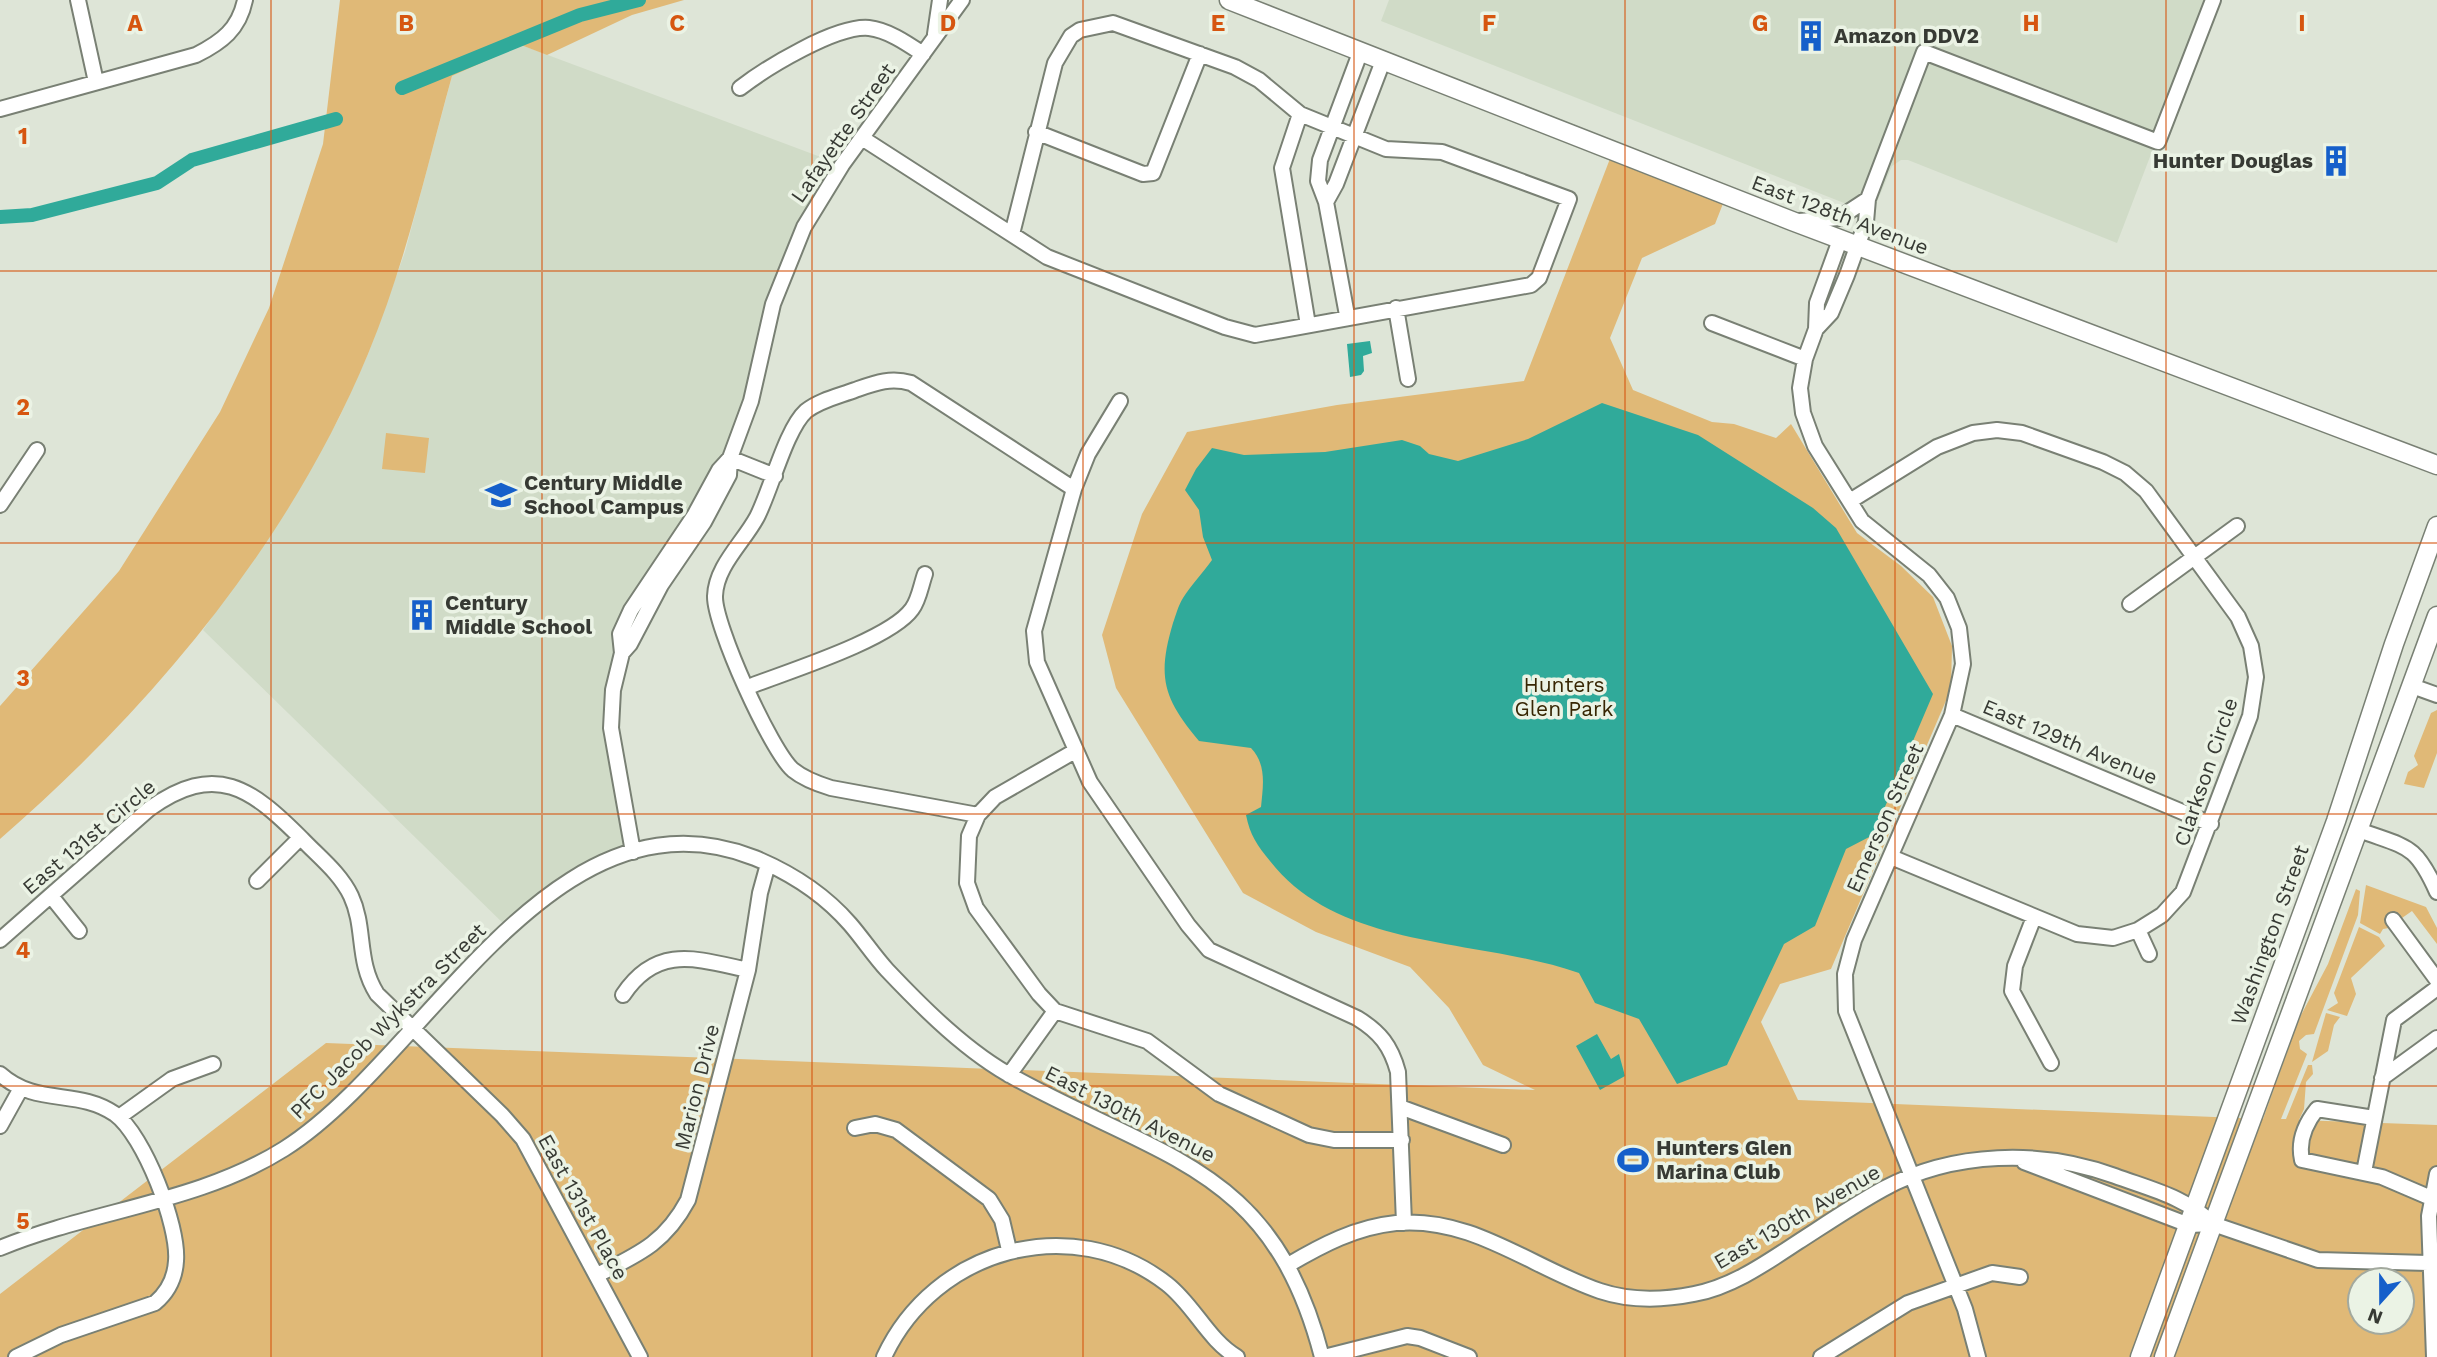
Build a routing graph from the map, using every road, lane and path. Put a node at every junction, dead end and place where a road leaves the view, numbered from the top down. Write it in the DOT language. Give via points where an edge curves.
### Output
graph roads {
  1 [pos="78,0"];
  2 [pos="245,0"];
  3 [pos="940,0"];
  4 [pos="962,0"];
  5 [pos="1229,0"];
  6 [pos="2213,0"];
  7 [pos="935,35"];
  8 [pos="1360,52"];
  9 [pos="923,54"];
  10 [pos="1200,54"];
  11 [pos="1383,61"];
  12 [pos="96,82"];
  13 [pos="740,88"];
  14 [pos="0,109"];
  15 [pos="1300,114"];
  16 [pos="1331,128"];
  17 [pos="1036,132"];
  18 [pos="1353,136"];
  19 [pos="862,138"];
  20 [pos="1868,199"];
  21 [pos="1325,202"];
  22 [pos="1792,221"];
  23 [pos="1012,234"];
  24 [pos="1840,240"];
  25 [pos="1858,247"];
  26 [pos="1396,308"];
  27 [pos="1347,316"];
  28 [pos="1712,323"];
  29 [pos="1308,325"];
  30 [pos="1816,329"];
  31 [pos="1805,359"];
  32 [pos="1408,379"];
  33 [pos="1120,401"];
  34 [pos="37,450"];
  35 [pos="730,458"];
  36 [pos="2437,465"];
  37 [pos="775,475"];
  38 [pos="1074,489"];
  39 [pos="1850,501"];
  40 [pos="0,505"];
  41 [pos="2237,526"];
  42 [pos="2437,526"];
  43 [pos="2194,558"];
  44 [pos="925,574"];
  45 [pos="2130,604"];
  46 [pos="2437,616"];
  47 [pos="2412,686"];
  48 [pos="748,688"];
  49 [pos="2437,695"];
  50 [pos="1952,715"];
  51 [pos="1075,751"];
  52 [pos="978,815"];
  53 [pos="2336,821"];
  54 [pos="2211,824"];
  55 [pos="2359,830"];
  56 [pos="300,838"];
  57 [pos="633,852"];
  58 [pos="1891,857"];
  59 [pos="768,864"];
  60 [pos="257,881"];
  61 [pos="2437,892"];
  62 [pos="51,896"];
  63 [pos="2034,917"];
  64 [pos="2393,920"];
  65 [pos="2138,930"];
  66 [pos="79,931"];
  67 [pos="0,940"];
  68 [pos="2149,954"];
  69 [pos="748,970"];
  70 [pos="2437,979"];
  71 [pos="2437,988"];
  72 [pos="622,995"];
  73 [pos="1055,1011"];
  74 [pos="413,1030"];
  75 [pos="2437,1038"];
  76 [pos="2050,1063"];
  77 [pos="213,1064"];
  78 [pos="0,1074"];
  79 [pos="1009,1075"];
  80 [pos="2382,1078"];
  81 [pos="20,1090"];
  82 [pos="1400,1107"];
  83 [pos="119,1117"];
  84 [pos="2374,1118"];
  85 [pos="0,1126"];
  86 [pos="855,1128"];
  87 [pos="1402,1140"];
  88 [pos="1503,1145"];
  89 [pos="2020,1160"];
  90 [pos="2364,1172"];
  91 [pos="2437,1174"];
  92 [pos="1914,1176"];
  93 [pos="2431,1198"];
  94 [pos="162,1199"];
  95 [pos="2195,1206"];
  96 [pos="1404,1223"];
  97 [pos="2213,1224"];
  98 [pos="2189,1225"];
  99 [pos="0,1248"];
  100 [pos="1009,1250"];
  101 [pos="2428,1263"];
  102 [pos="1288,1265"];
  103 [pos="597,1275"];
  104 [pos="2020,1277"];
  105 [pos="1956,1285"];
  106 [pos="16,1357"];
  107 [pos="640,1357"];
  108 [pos="884,1357"];
  109 [pos="1237,1357"];
  110 [pos="1323,1357"];
  111 [pos="1469,1357"];
  112 [pos="1821,1357"];
  113 [pos="1979,1357"];
  114 [pos="2140,1357"];
  115 [pos="2164,1357"];
  116 [pos="2434,1357"];
  1 -- 12 [label="street"];
  2 -- 12 [label="street" via="240,18 224,40 196,55"];
  3 -- 7 [label="street, Lafayette Street"];
  4 -- 7 [label="street, Lafayette Street"];
  5 -- 8 [label="main road, East 128th Avenue"];
  6 -- 20 [label="street, Emerson Street" via="2158,142 1924,52"];
  7 -- 9 [label="street, Lafayette Street"];
  8 -- 11 [label="main road, East 128th Avenue"];
  8 -- 16 [label="street"];
  9 -- 13 [label="street" via="879,30 854,29 771,65"];
  9 -- 19 [label="street, Lafayette Street"];
  10 -- 15 [label="street" via="1259,80"];
  10 -- 17 [label="street" via="1113,23 1080,30 1071,36 1055,63"];
  10 -- 17 [label="street" via="1153,173 1143,174"];
  11 -- 18 [label="street"];
  11 -- 22 [label="main road, East 128th Avenue"];
  12 -- 14 [label="street"];
  15 -- 16 [label="street"];
  15 -- 29 [label="street" via="1282,168"];
  16 -- 18 [label="street"];
  16 -- 21 [label="street" via="1318,181"];
  17 -- 23 [label="street"];
  18 -- 21 [label="street"];
  18 -- 26 [label="street" via="1386,149 1442,152 1569,199 1539,278 1531,285"];
  19 -- 23 [label="street"];
  19 -- 35 [label="street, Lafayette Street" via="823,194 782,277 747,414"];
  20 -- 22 [label="street" via="1839,218"];
  20 -- 25 [label="street, Emerson Street"];
  21 -- 27 [label="street"];
  22 -- 24 [label="main road, East 128th Avenue"];
  23 -- 29 [label="street" via="1047,257 1225,327 1255,335"];
  24 -- 25 [label="main road, East 128th Avenue"];
  24 -- 30 [label="street, Emerson Street" via="1817,303"];
  25 -- 30 [label="street, Emerson Street" via="1834,307"];
  25 -- 36 [label="main road, East 128th Avenue"];
  26 -- 27 [label="street"];
  26 -- 32 [label="street"];
  27 -- 29 [label="street"];
  28 -- 31 [label="street"];
  30 -- 31 [label="street, Emerson Street"];
  31 -- 39 [label="street, Emerson Street" via="1801,401 1808,430"];
  33 -- 38 [label="street" via="1088,454"];
  34 -- 40 [label="street"];
  35 -- 37 [label="street"];
  35 -- 57 [label="street, Lafayette Street" via="729,475 704,523 622,653 613,690 611,728"];
  37 -- 38 [label="street" via="794,425 806,412 883,380 901,380 921,388"];
  37 -- 48 [label="street" via="756,518 718,579 715,599 721,629"];
  38 -- 51 [label="street" via="1033,647"];
  39 -- 43 [label="street, Clarkson Circle" via="1951,441 1973,433 2010,431 2125,474 2156,503"];
  39 -- 50 [label="street, Emerson Street" via="1869,529 1929,575 1947,598 1959,628 1963,664"];
  41 -- 43 [label="street"];
  42 -- 53 [label="main road, Washington Street"];
  43 -- 45 [label="street"];
  43 -- 54 [label="street, Clarkson Circle" via="2238,617 2251,646 2256,677 2250,716"];
  44 -- 48 [label="street" via="913,608 900,622"];
  46 -- 47 [label="main road"];
  47 -- 49 [label="street"];
  47 -- 55 [label="main road"];
  48 -- 52 [label="street" via="777,751 809,780"];
  50 -- 54 [label="street, East 129th Avenue"];
  50 -- 58 [label="street, Emerson Street"];
  51 -- 52 [label="street" via="995,797"];
  51 -- 82 [label="street" via="1090,782 1209,950 1378,1031 1393,1053"];
  52 -- 73 [label="street" via="966,861 967,883 976,908"];
  53 -- 55 [label="main road"];
  53 -- 95 [label="main road, Washington Street"];
  54 -- 65 [label="street, Clarkson Circle" via="2183,892 2162,915"];
  55 -- 61 [label="street" via="2417,855"];
  55 -- 97 [label="main road"];
  56 -- 60 [label="street"];
  56 -- 62 [label="street, East 131st Circle" via="252,795 207,783 173,794 149,809"];
  56 -- 74 [label="street, East 131st Circle" via="343,882 356,912 367,976 377,994"];
  57 -- 59 [label="street, East 130th Avenue" via="701,846"];
  57 -- 74 [label="street, PFC Jacob Wykstra Street" via="584,870 545,895"];
  58 -- 63 [label="street, Clarkson Circle"];
  58 -- 92 [label="street, Emerson Street" via="1854,940 1845,974 1845,999 1854,1037"];
  59 -- 69 [label="street, Marion Drive"];
  59 -- 79 [label="street, East 130th Avenue" via="806,884 830,904 903,986"];
  62 -- 66 [label="street"];
  62 -- 67 [label="street, East 131st Circle"];
  63 -- 65 [label="street, Clarkson Circle" via="2092,937 2113,938"];
  63 -- 76 [label="street" via="2015,966 2012,991"];
  64 -- 70 [label="street"];
  65 -- 68 [label="street"];
  69 -- 72 [label="street" via="695,959 664,962 643,969"];
  69 -- 103 [label="street, Marion Drive" via="688,1200 659,1241"];
  71 -- 80 [label="street" via="2394,1020"];
  73 -- 79 [label="street"];
  73 -- 87 [label="street" via="1147,1041 1219,1094 1309,1135 1334,1140"];
  74 -- 94 [label="street, PFC Jacob Wykstra Street" via="306,1134 249,1169"];
  74 -- 103 [label="street, East 131st Place" via="523,1139"];
  75 -- 80 [label="street"];
  77 -- 83 [label="street" via="172,1079"];
  78 -- 81 [label="street"];
  79 -- 102 [label="street, East 130th Avenue" via="1209,1177 1262,1225"];
  80 -- 84 [label="street"];
  81 -- 83 [label="street" via="95,1104"];
  81 -- 85 [label="street"];
  82 -- 87 [label="street"];
  82 -- 88 [label="street"];
  83 -- 94 [label="street" via="147,1155"];
  84 -- 90 [label="street"];
  84 -- 90 [label="street" via="2317,1109 2299,1147 2302,1160"];
  86 -- 100 [label="street" via="891,1127 994,1204"];
  87 -- 96 [label="street"];
  89 -- 92 [label="street, East 130th Avenue" via="1977,1160"];
  89 -- 95 [label="street, East 130th Avenue" via="2073,1163"];
  89 -- 98 [label="street, East 130th Avenue"];
  90 -- 93 [label="street"];
  91 -- 93 [label="street"];
  92 -- 96 [label="street, East 130th Avenue" via="1885,1188 1742,1277 1715,1289 1680,1296 1609,1294 1470,1233"];
  92 -- 105 [label="street, Emerson Street"];
  93 -- 101 [label="street"];
  94 -- 99 [label="street, PFC Jacob Wykstra Street"];
  94 -- 106 [label="street" via="176,1254 174,1277 164,1296 142,1309 61,1335"];
  95 -- 97 [label="street, East 130th Avenue"];
  95 -- 98 [label="main road, Washington Street"];
  96 -- 102 [label="street, East 130th Avenue" via="1339,1237"];
  97 -- 98 [label="street, East 130th Avenue"];
  97 -- 101 [label="street, East 130th Avenue" via="2318,1260"];
  97 -- 115 [label="main road"];
  98 -- 114 [label="main road, Washington Street"];
  100 -- 108 [label="street" via="973,1264 934,1289 905,1321"];
  100 -- 109 [label="street" via="1084,1247 1128,1261 1176,1292 1219,1345"];
  101 -- 116 [label="street"];
  102 -- 110 [label="street" via="1312,1317"];
  103 -- 107 [label="street, East 131st Place"];
  104 -- 105 [label="street" via="1992,1273"];
  105 -- 112 [label="street" via="1908,1303"];
  105 -- 113 [label="street, Emerson Street"];
  110 -- 111 [label="street" via="1407,1336"];
}
